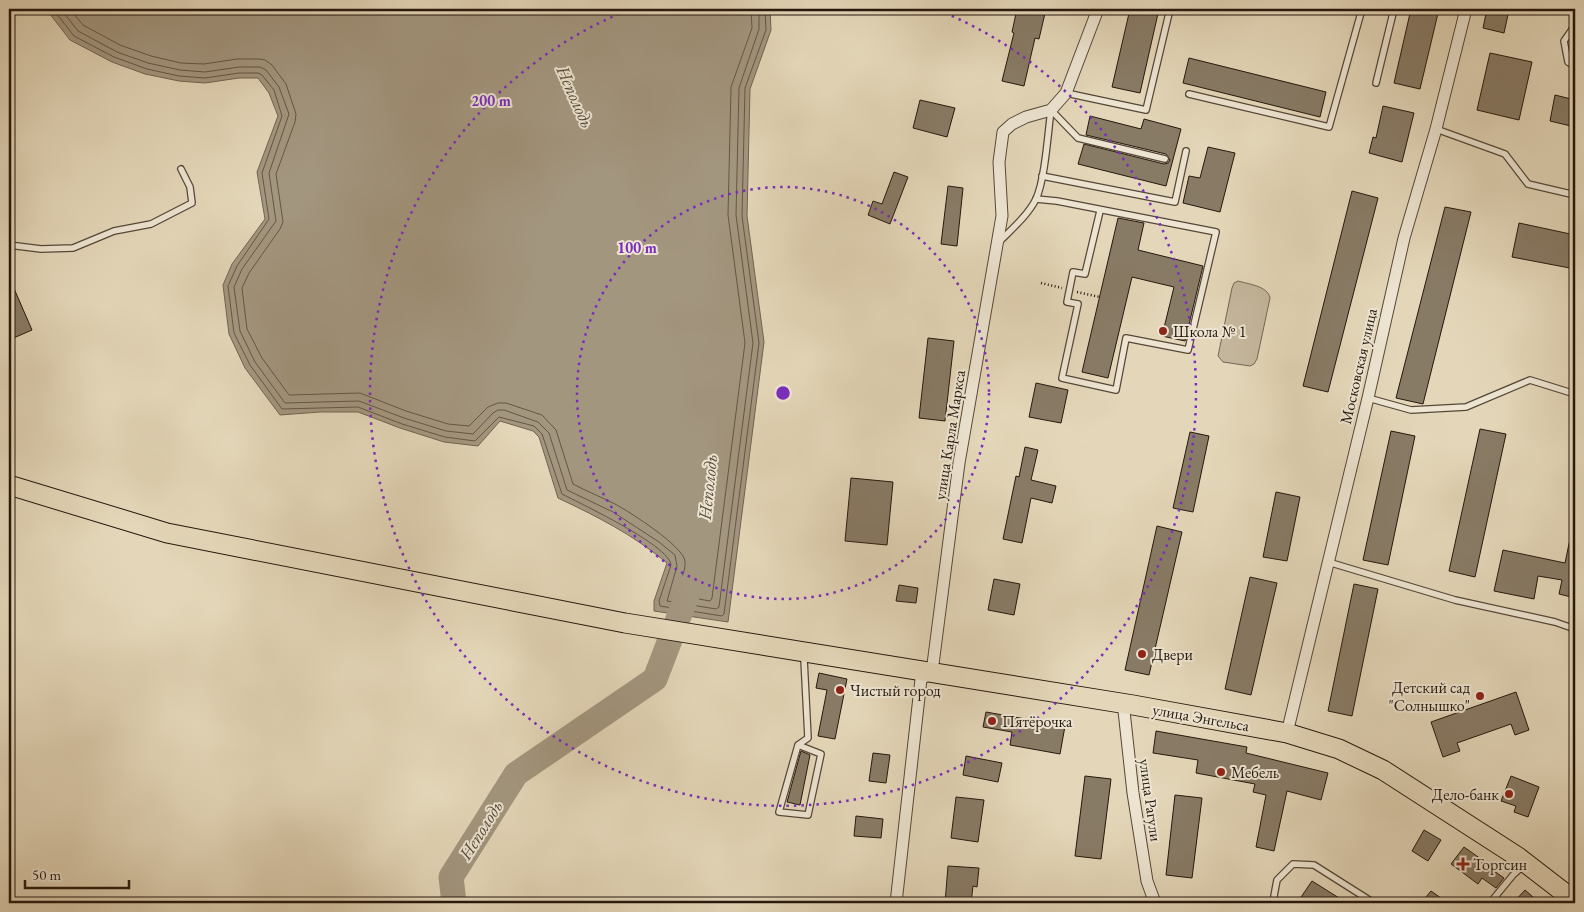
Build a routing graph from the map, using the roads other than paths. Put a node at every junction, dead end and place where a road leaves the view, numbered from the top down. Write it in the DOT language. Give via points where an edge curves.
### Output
graph roads {
  1 [pos="1098,9"];
  2 [pos="1170,9"];
  3 [pos="1362,9"];
  4 [pos="1394,9"];
  5 [pos="1466,9"];
  6 [pos="1575,25"];
  7 [pos="1575,66"];
  8 [pos="1376,83"];
  9 [pos="1066,93"];
  10 [pos="1189,94"];
  11 [pos="1051,110"];
  12 [pos="1436,129"];
  13 [pos="1186,151"];
  14 [pos="1165,159"];
  15 [pos="182,169"];
  16 [pos="1042,176"];
  17 [pos="1575,195"];
  18 [pos="1036,199"];
  19 [pos="1100,210"];
  20 [pos="997,244"];
  21 [pos="9,245"];
  22 [pos="1575,394"];
  23 [pos="1368,398"];
  24 [pos="9,485"];
  25 [pos="1328,562"];
  26 [pos="1575,630"];
  27 [pos="816,654"];
  28 [pos="932,672"];
  29 [pos="1133,705"];
  30 [pos="1287,732"];
  31 [pos="798,745"];
  32 [pos="1525,864"];
  33 [pos="1274,896"];
  34 [pos="1575,901"];
  35 [pos="896,903"];
  36 [pos="1155,903"];
  37 [pos="1374,903"];
  38 [pos="1490,903"];
  1 -- 9 [label="street"];
  2 -- 9 [label="lane" via="1146,110"];
  3 -- 10 [label="lane" via="1329,127"];
  4 -- 8 [label="lane"];
  5 -- 12 [label="street, Московская улица"];
  6 -- 7 [label="lane" via="1564,41 1568,62"];
  9 -- 11 [label="street"];
  11 -- 14 [label="lane" via="1078,138"];
  11 -- 16 [label="lane"];
  11 -- 20 [label="street, улица Карла Маркса" via="1026,117 1003,132 999,162 1002,216"];
  12 -- 17 [label="lane" via="1505,154 1528,184"];
  12 -- 23 [label="street, Московская улица" via="1404,238"];
  13 -- 16 [label="lane" via="1174,202"];
  15 -- 21 [label="lane" via="190,187 192,203 151,224 114,231 73,248"];
  16 -- 18 [label="lane"];
  18 -- 19 [label="lane"];
  18 -- 20 [label="lane"];
  19 -- 19 [label="lane" via="1216,232 1188,350 1126,338 1116,390 1062,378 1078,304 1067,302 1073,272 1085,274"];
  20 -- 28 [label="street, улица Карла Маркса" via="959,463"];
  22 -- 23 [label="lane" via="1530,380 1466,407 1411,410"];
  23 -- 25 [label="street, Московская улица"];
  24 -- 27 [label="main road, улица Энгельса" via="167,533 625,622"];
  25 -- 26 [label="lane" via="1455,600 1555,622"];
  25 -- 30 [label="street, Московская улица"];
  27 -- 28 [label="main road, улица Энгельса"];
  27 -- 31 [label="lane" via="804,659 808,738"];
  28 -- 29 [label="main road, улица Энгельса"];
  28 -- 35 [label="street, улица Карла Маркса" via="921,679"];
  29 -- 30 [label="main road, улица Энгельса"];
  29 -- 36 [label="street, улица Рагули" via="1124,711 1133,793 1146,881"];
  30 -- 32 [label="main road, улица Энгельса" via="1338,749 1383,770"];
  31 -- 31 [label="lane" via="779,812 808,815 821,754"];
  32 -- 34 [label="main road, улица Энгельса"];
  32 -- 38 [label="lane"];
  33 -- 37 [label="lane" via="1277,880 1293,864 1314,866"];
}
